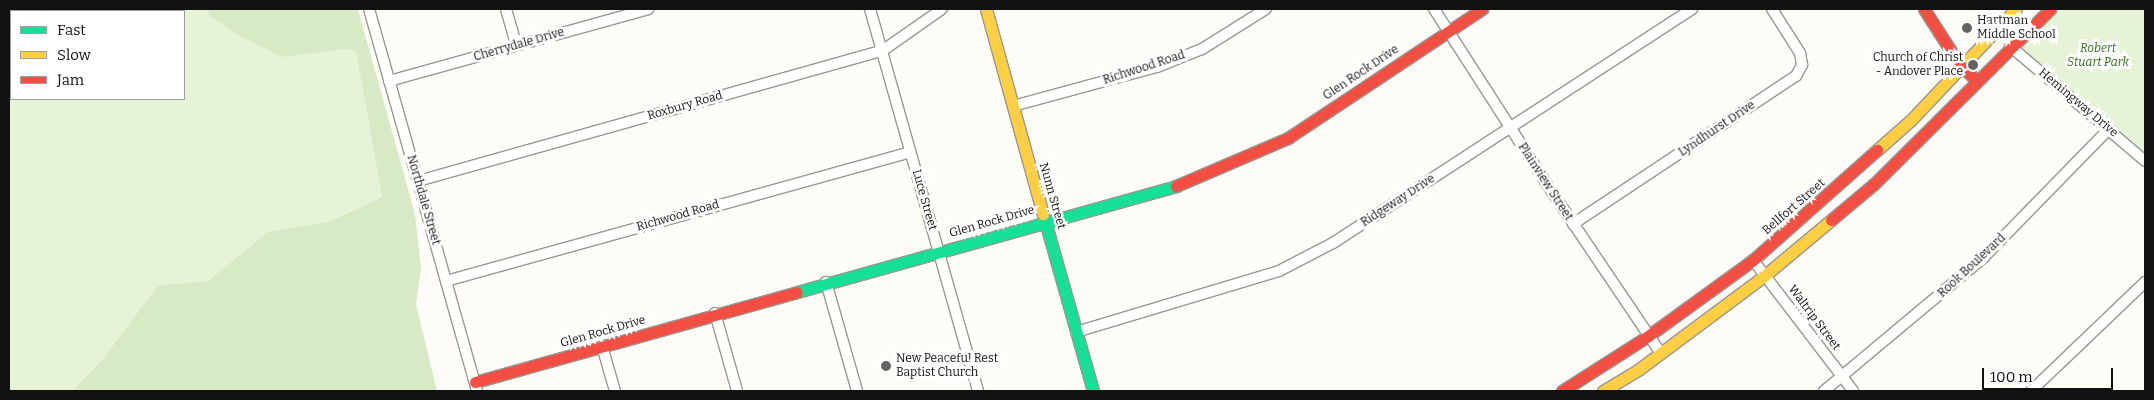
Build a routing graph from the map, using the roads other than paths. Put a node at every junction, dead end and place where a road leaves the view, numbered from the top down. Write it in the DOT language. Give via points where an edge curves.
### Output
graph roads {
  1 [pos="369,9"];
  2 [pos="506,9"];
  3 [pos="648,9"];
  4 [pos="870,9"];
  5 [pos="942,9"];
  6 [pos="986,9"];
  7 [pos="1266,9"];
  8 [pos="1434,9"];
  9 [pos="1482,9"];
  10 [pos="1692,9"];
  11 [pos="1772,9"];
  12 [pos="1924,9"];
  13 [pos="2016,9"];
  14 [pos="2050,9"];
  15 [pos="629,11"];
  16 [pos="1449,31"];
  17 [pos="516,45"];
  18 [pos="2010,46"];
  19 [pos="882,51"];
  20 [pos="1960,65"];
  21 [pos="1976,80"];
  22 [pos="389,81"];
  23 [pos="1013,106"];
  24 [pos="1510,127"];
  25 [pos="2109,129"];
  26 [pos="910,152"];
  27 [pos="2145,161"];
  28 [pos="1861,167"];
  29 [pos="418,181"];
  30 [pos="1874,184"];
  31 [pos="1045,221"];
  32 [pos="1573,224"];
  33 [pos="938,252"];
  34 [pos="1753,260"];
  35 [pos="1764,276"];
  36 [pos="446,281"];
  37 [pos="826,282"];
  38 [pos="2145,282"];
  39 [pos="715,313"];
  40 [pos="1076,332"];
  41 [pos="1648,336"];
  42 [pos="602,346"];
  43 [pos="1660,352"];
  44 [pos="1842,378"];
  45 [pos="476,387"];
  46 [pos="615,391"];
  47 [pos="737,391"];
  48 [pos="857,391"];
  49 [pos="978,391"];
  50 [pos="1093,391"];
  51 [pos="1562,391"];
  52 [pos="1603,391"];
  53 [pos="1824,391"];
  54 [pos="1853,391"];
  55 [pos="2031,391"];
  1 -- 22 [label="street, Northdale Street"];
  2 -- 17 [label="street"];
  3 -- 15 [label="street, Cherrydale Drive"];
  4 -- 19 [label="street, Luce Street"];
  5 -- 19 [label="street, Roxbury Road"];
  6 -- 23 [label="street, Nunn Street"];
  7 -- 23 [label="street, Richwood Road" via="1202,49 1157,67"];
  8 -- 16 [label="street, Plainview Street"];
  9 -- 16 [label="street, Glen Rock Drive"];
  10 -- 24 [label="street, Ridgeway Drive"];
  11 -- 32 [label="street, Lyndhurst Drive" via="1800,53 1802,65 1796,76"];
  12 -- 20 [label="street"];
  13 -- 20 [label="street, Bellfort Street"];
  14 -- 18 [label="street"];
  15 -- 17 [label="street, Cherrydale Drive"];
  16 -- 24 [label="street, Plainview Street"];
  16 -- 31 [label="street, Glen Rock Drive" via="1288,138 1178,184"];
  17 -- 22 [label="street, Cherrydale Drive"];
  18 -- 21 [label="street"];
  18 -- 25 [label="street, Hemingway Drive"];
  19 -- 26 [label="street, Luce Street"];
  19 -- 29 [label="street, Roxbury Road"];
  20 -- 21 [label="street"];
  20 -- 28 [label="street, Bellfort Street" via="1911,120"];
  21 -- 30 [label="street"];
  22 -- 29 [label="street, Northdale Street"];
  23 -- 31 [label="street, Nunn Street"];
  24 -- 32 [label="street, Plainview Street"];
  24 -- 40 [label="street, Ridgeway Drive" via="1333,244 1279,271"];
  25 -- 27 [label="street, Hemingway Drive"];
  25 -- 44 [label="street, Rook Boulevard" via="1984,257"];
  26 -- 33 [label="street, Luce Street"];
  26 -- 36 [label="street, Richwood Road"];
  28 -- 30 [label="street"];
  28 -- 34 [label="street, Bellfort Street"];
  29 -- 36 [label="street, Northdale Street"];
  30 -- 35 [label="street"];
  31 -- 33 [label="street, Glen Rock Drive"];
  31 -- 40 [label="street, Nunn Street"];
  32 -- 41 [label="street, Plainview Street"];
  33 -- 37 [label="street, Glen Rock Drive"];
  33 -- 49 [label="street, Luce Street"];
  34 -- 35 [label="street, Waltrip Street"];
  34 -- 41 [label="street, Bellfort Street"];
  35 -- 43 [label="street"];
  35 -- 44 [label="street, Waltrip Street"];
  36 -- 45 [label="street, Northdale Street"];
  37 -- 39 [label="street, Glen Rock Drive"];
  37 -- 48 [label="street"];
  38 -- 55 [label="street"];
  39 -- 42 [label="street, Glen Rock Drive"];
  39 -- 47 [label="street"];
  40 -- 50 [label="street, Nunn Street"];
  41 -- 43 [label="street, Plainview Street"];
  41 -- 51 [label="street, Bellfort Street"];
  42 -- 45 [label="street, Glen Rock Drive"];
  42 -- 46 [label="street"];
  43 -- 52 [label="street"];
  44 -- 53 [label="street, Rook Boulevard"];
  44 -- 54 [label="street, Waltrip Street"];
}
